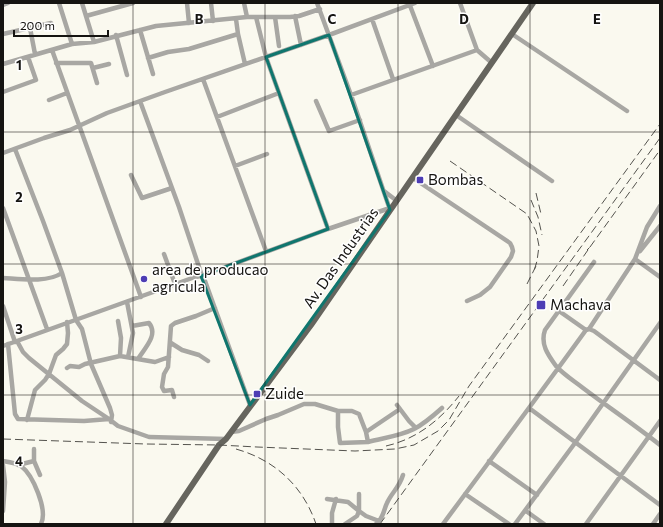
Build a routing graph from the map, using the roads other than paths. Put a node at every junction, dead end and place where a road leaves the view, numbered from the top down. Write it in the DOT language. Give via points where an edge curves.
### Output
graph roads {
  1 [pos="8,3"];
  2 [pos="59,3"];
  3 [pos="82,3"];
  4 [pos="134,3"];
  5 [pos="187,3"];
  6 [pos="210,3"];
  7 [pos="244,3"];
  8 [pos="317,3"];
  9 [pos="460,3"];
  10 [pos="533,3"];
  11 [pos="411,4"];
  12 [pos="3,5"];
  13 [pos="320,9"];
  14 [pos="86,16"];
  15 [pos="295,16"];
  16 [pos="247,17"];
  17 [pos="256,17"];
  18 [pos="275,17"];
  19 [pos="236,19"];
  20 [pos="372,19"];
  21 [pos="213,21"];
  22 [pos="51,23"];
  23 [pos="189,23"];
  24 [pos="30,28"];
  25 [pos="140,30"];
  26 [pos="3,34"];
  27 [pos="238,34"];
  28 [pos="512,34"];
  29 [pos="116,35"];
  30 [pos="329,35"];
  31 [pos="94,42"];
  32 [pos="72,44"];
  33 [pos="301,45"];
  34 [pos="279,46"];
  35 [pos="52,50"];
  36 [pos="477,50"];
  37 [pos="35,54"];
  38 [pos="28,57"];
  39 [pos="266,57"];
  40 [pos="148,58"];
  41 [pos="56,63"];
  42 [pos="492,63"];
  43 [pos="3,64"];
  44 [pos="109,64"];
  45 [pos="245,64"];
  46 [pos="433,66"];
  47 [pos="93,68"];
  48 [pos="153,74"];
  49 [pos="127,75"];
  50 [pos="203,79"];
  51 [pos="393,79"];
  52 [pos="97,83"];
  53 [pos="3,92"];
  54 [pos="279,93"];
  55 [pos="68,94"];
  56 [pos="351,95"];
  57 [pos="49,100"];
  58 [pos="140,101"];
  59 [pos="316,101"];
  60 [pos="627,111"];
  61 [pos="456,115"];
  62 [pos="217,117"];
  63 [pos="360,120"];
  64 [pos="80,125"];
  65 [pos="15,149"];
  66 [pos="3,154"];
  67 [pos="267,154"];
  68 [pos="235,166"];
  69 [pos="131,175"];
  70 [pos="413,178"];
  71 [pos="552,181"];
  72 [pos="172,188"];
  73 [pos="384,191"];
  74 [pos="397,200"];
  75 [pos="660,206"];
  76 [pos="3,208"];
  77 [pos="390,209"];
  78 [pos="660,226"];
  79 [pos="328,229"];
  80 [pos="266,251"];
  81 [pos="164,254"];
  82 [pos="636,257"];
  83 [pos="594,262"];
  84 [pos="62,273"];
  85 [pos="202,276"];
  86 [pos="660,277"];
  87 [pos="3,278"];
  88 [pos="30,280"];
  89 [pos="175,284"];
  90 [pos="141,297"];
  91 [pos="467,301"];
  92 [pos="127,302"];
  93 [pos="3,306"];
  94 [pos="215,308"];
  95 [pos="559,311"];
  96 [pos="76,320"];
  97 [pos="67,322"];
  98 [pos="118,322"];
  99 [pos="660,323"];
  100 [pos="132,326"];
  101 [pos="47,329"];
  102 [pos="588,329"];
  103 [pos="16,341"];
  104 [pos="171,343"];
  105 [pos="8,344"];
  106 [pos="3,346"];
  107 [pos="120,356"];
  108 [pos="128,357"];
  109 [pos="169,357"];
  110 [pos="138,360"];
  111 [pos="633,360"];
  112 [pos="208,361"];
  113 [pos="91,364"];
  114 [pos="67,368"];
  115 [pos="558,368"];
  116 [pos="49,374"];
  117 [pos="660,380"];
  118 [pos="174,397"];
  119 [pos="603,403"];
  120 [pos="250,405"];
  121 [pos="442,408"];
  122 [pos="528,408"];
  123 [pos="338,411"];
  124 [pos="27,420"];
  125 [pos="110,420"];
  126 [pos="660,421"];
  127 [pos="416,428"];
  128 [pos="230,432"];
  129 [pos="366,432"];
  130 [pos="649,437"];
  131 [pos="226,439"];
  132 [pos="368,442"];
  133 [pos="575,443"];
  134 [pos="660,445"];
  135 [pos="34,449"];
  136 [pos="3,460"];
  137 [pos="34,461"];
  138 [pos="489,461"];
  139 [pos="18,465"];
  140 [pos="3,466"];
  141 [pos="40,475"];
  142 [pos="403,475"];
  143 [pos="621,477"];
  144 [pos="359,494"];
  145 [pos="465,494"];
  146 [pos="537,495"];
  147 [pos="327,499"];
  148 [pos="336,500"];
  149 [pos="660,505"];
  150 [pos="3,511"];
  151 [pos="359,511"];
  152 [pos="526,511"];
  153 [pos="660,514"];
  154 [pos="377,522"];
  155 [pos="41,524"];
  156 [pos="166,524"];
  157 [pos="332,524"];
  158 [pos="345,524"];
  159 [pos="443,524"];
  160 [pos="509,524"];
  161 [pos="515,524"];
  162 [pos="544,524"];
  163 [pos="586,524"];
  164 [pos="653,524"];
  1 -- 12 [label="street"];
  2 -- 32 [label="street"];
  3 -- 14 [label="street"];
  4 -- 14 [label="street"];
  5 -- 23 [label="street"];
  6 -- 21 [label="street"];
  7 -- 16 [label="street"];
  8 -- 13 [label="street"];
  9 -- 36 [label="street"];
  10 -- 28 [label="main road, Av. Das Industrias"];
  11 -- 20 [label="street"];
  11 -- 46 [label="street"];
  13 -- 15 [label="street"];
  13 -- 30 [label="street"];
  14 -- 31 [label="street"];
  15 -- 18 [label="street"];
  15 -- 33 [label="street"];
  16 -- 17 [label="street"];
  16 -- 19 [label="street"];
  17 -- 18 [label="street"];
  17 -- 39 [label="street"];
  18 -- 34 [label="street"];
  19 -- 21 [label="street"];
  19 -- 27 [label="street"];
  20 -- 30 [label="street"];
  20 -- 51 [label="street"];
  21 -- 23 [label="street"];
  22 -- 24 [label="street"];
  23 -- 25 [label="street"];
  24 -- 26 [label="street"];
  24 -- 37 [label="street"];
  25 -- 29 [label="street"];
  25 -- 40 [label="street"];
  27 -- 40 [label="street"];
  27 -- 45 [label="street"];
  28 -- 42 [label="main road, Av. Das Industrias"];
  28 -- 60 [label="street"];
  29 -- 31 [label="street"];
  29 -- 49 [label="street"];
  30 -- 33 [label="street"];
  30 -- 56 [label="street"];
  31 -- 32 [label="street"];
  32 -- 35 [label="street"];
  33 -- 39 [label="street"];
  35 -- 37 [label="street"];
  35 -- 41 [label="street"];
  36 -- 42 [label="street"];
  36 -- 46 [label="street"];
  37 -- 38 [label="street"];
  38 -- 43 [label="street"];
  38 -- 53 [label="street" via="36,80"];
  39 -- 45 [label="street"];
  39 -- 54 [label="street"];
  40 -- 48 [label="street"];
  41 -- 47 [label="street" via="91,63"];
  41 -- 55 [label="street"];
  42 -- 61 [label="main road, Av. Das Industrias"];
  44 -- 47 [label="street"];
  45 -- 50 [label="street"];
  46 -- 51 [label="street"];
  47 -- 52 [label="street"];
  50 -- 58 [label="street"];
  50 -- 62 [label="street"];
  51 -- 56 [label="street"];
  54 -- 62 [label="street"];
  54 -- 79 [label="street"];
  55 -- 57 [label="street"];
  55 -- 64 [label="street"];
  56 -- 63 [label="street"];
  58 -- 64 [label="street"];
  58 -- 72 [label="street"];
  59 -- 63 [label="street" via="329,131"];
  61 -- 70 [label="main road, Av. Das Industrias"];
  61 -- 71 [label="street"];
  62 -- 68 [label="street"];
  63 -- 73 [label="street"];
  64 -- 65 [label="street"];
  64 -- 90 [label="street"];
  65 -- 66 [label="street"];
  65 -- 84 [label="street"];
  67 -- 68 [label="street"];
  68 -- 80 [label="street"];
  69 -- 72 [label="street" via="142,198"];
  70 -- 74 [label="main road, Av. Das Industrias"];
  70 -- 91 [label="street" via="506,240 512,247 511,257 490,287"];
  72 -- 85 [label="street"];
  73 -- 74 [label="street"];
  73 -- 77 [label="street"];
  74 -- 77 [label="main road, Av. Das Industrias"];
  75 -- 82 [label="street" via="647,227"];
  76 -- 88 [label="street"];
  77 -- 79 [label="street"];
  77 -- 120 [label="main road, Av. Das Industrias" via="311,325"];
  78 -- 82 [label="street"];
  79 -- 80 [label="street"];
  80 -- 85 [label="street"];
  81 -- 89 [label="street"];
  82 -- 86 [label="street"];
  82 -- 102 [label="street"];
  83 -- 95 [label="street"];
  84 -- 88 [label="street" via="54,277"];
  84 -- 96 [label="street"];
  85 -- 89 [label="street"];
  85 -- 94 [label="street"];
  87 -- 88 [label="street"];
  88 -- 101 [label="street"];
  89 -- 90 [label="street"];
  90 -- 92 [label="street"];
  92 -- 96 [label="street"];
  92 -- 100 [label="street"];
  93 -- 103 [label="street"];
  94 -- 104 [label="street" via="172,324"];
  94 -- 120 [label="street"];
  95 -- 102 [label="street"];
  95 -- 115 [label="street" via="542,336 547,352"];
  96 -- 97 [label="street"];
  96 -- 113 [label="street" via="84,334"];
  97 -- 101 [label="street"];
  97 -- 116 [label="street" via="66,344 56,355"];
  98 -- 107 [label="street" via="121,338"];
  99 -- 111 [label="street"];
  100 -- 108 [label="street"];
  100 -- 110 [label="street" via="149,323 152,332 151,340"];
  101 -- 103 [label="street"];
  102 -- 111 [label="street"];
  102 -- 115 [label="street"];
  103 -- 105 [label="street"];
  103 -- 116 [label="street" via="23,352"];
  104 -- 109 [label="street"];
  104 -- 112 [label="street"];
  105 -- 106 [label="street"];
  105 -- 124 [label="street" via="15,414 18,419"];
  107 -- 108 [label="street"];
  107 -- 113 [label="street"];
  108 -- 110 [label="street"];
  109 -- 110 [label="street" via="155,362"];
  109 -- 118 [label="street" via="168,367 162,379 162,389 172,390"];
  111 -- 117 [label="street"];
  111 -- 119 [label="street"];
  113 -- 114 [label="street"];
  113 -- 125 [label="street" via="110,408"];
  115 -- 119 [label="street"];
  115 -- 122 [label="street"];
  116 -- 124 [label="street" via="35,390"];
  116 -- 125 [label="street"];
  119 -- 130 [label="street"];
  119 -- 133 [label="street"];
  120 -- 128 [label="main road, Av. Das Industrias"];
  121 -- 127 [label="street"];
  122 -- 133 [label="street"];
  122 -- 138 [label="street"];
  123 -- 128 [label="street" via="315,404 304,404 239,431"];
  123 -- 129 [label="street" via="357,412"];
  123 -- 132 [label="street" via="340,443"];
  124 -- 125 [label="street"];
  125 -- 131 [label="street" via="123,428 150,437"];
  126 -- 130 [label="street"];
  127 -- 129 [label="street" via="399,407"];
  127 -- 132 [label="street"];
  128 -- 131 [label="main road, Av. Das Industrias"];
  129 -- 132 [label="street"];
  130 -- 134 [label="street"];
  130 -- 143 [label="street"];
  131 -- 156 [label="main road, Av. Das Industrias" via="219,445"];
  133 -- 143 [label="street"];
  133 -- 146 [label="street"];
  135 -- 137 [label="street"];
  136 -- 139 [label="street"];
  137 -- 139 [label="street"];
  137 -- 141 [label="street"];
  138 -- 145 [label="street"];
  138 -- 146 [label="street"];
  139 -- 155 [label="street" via="25,470 40,496 43,518"];
  140 -- 150 [label="street"];
  142 -- 154 [label="street" via="400,485 386,505 383,516"];
  143 -- 149 [label="street"];
  143 -- 163 [label="street"];
  144 -- 151 [label="street"];
  145 -- 159 [label="street"];
  145 -- 160 [label="street"];
  146 -- 152 [label="street"];
  147 -- 148 [label="street"];
  148 -- 151 [label="street" via="348,502"];
  148 -- 157 [label="street"];
  151 -- 154 [label="street"];
  151 -- 158 [label="street" via="357,516"];
  152 -- 161 [label="street"];
  152 -- 162 [label="street"];
  153 -- 164 [label="street"];
}
